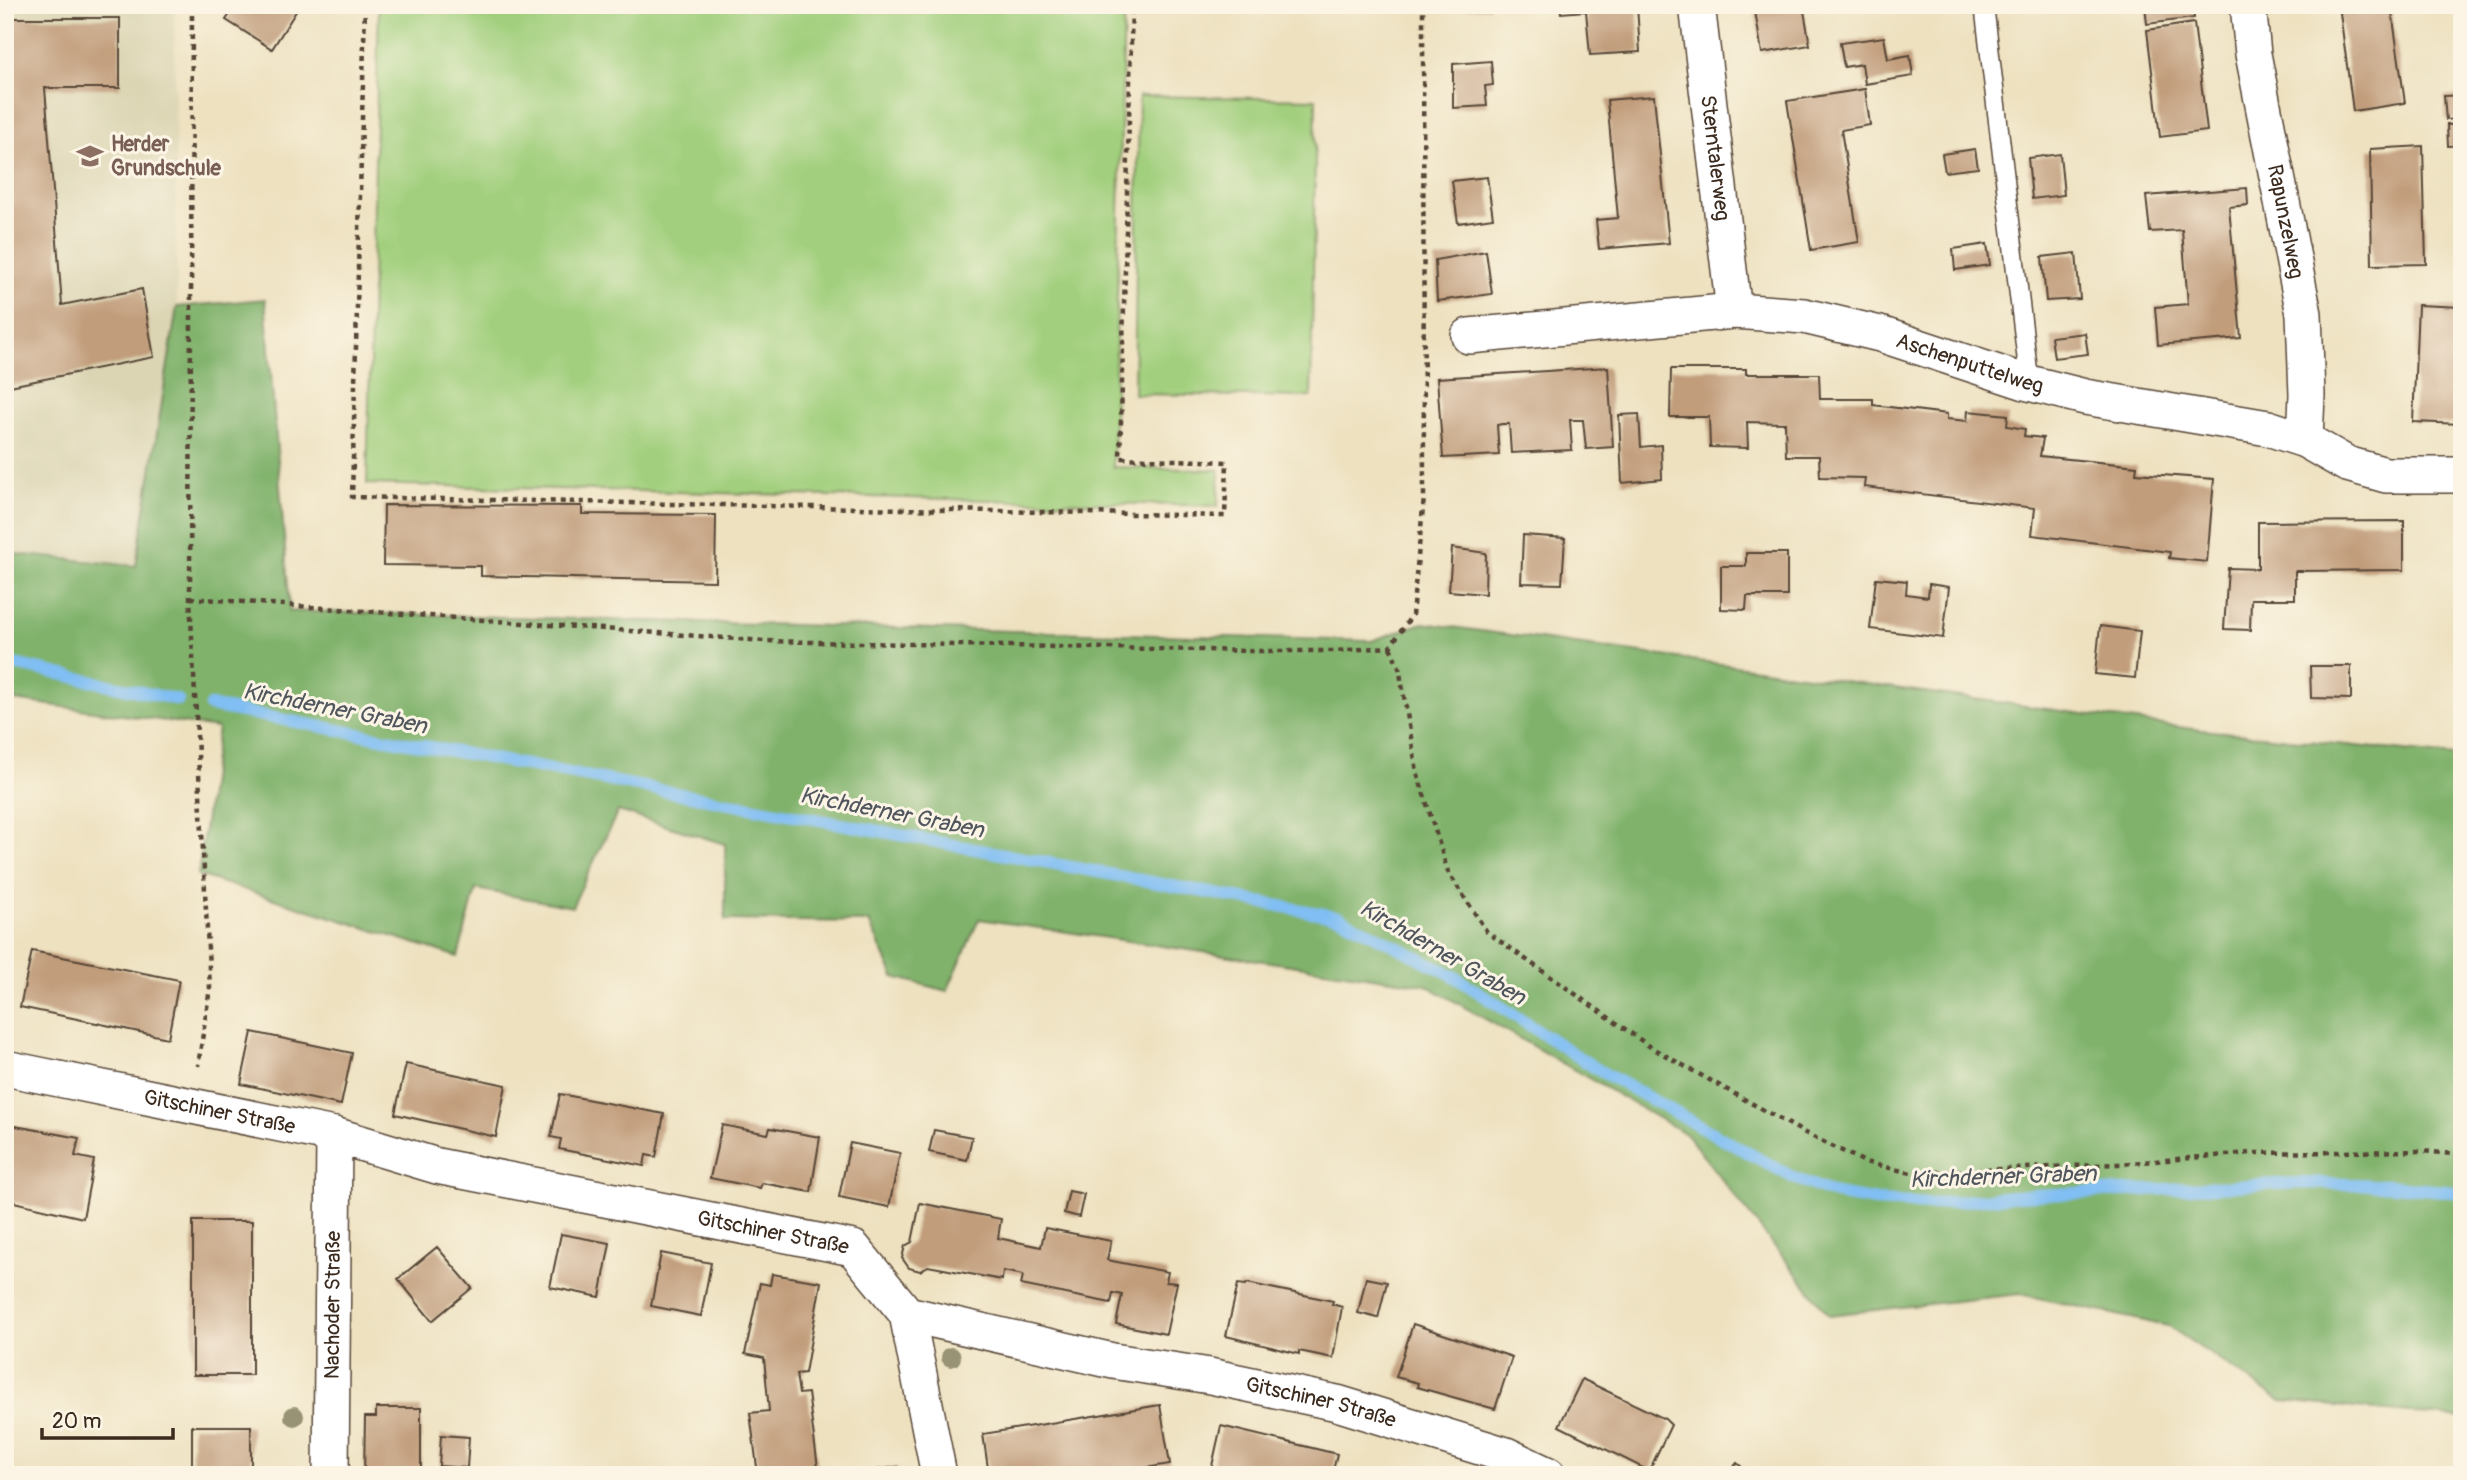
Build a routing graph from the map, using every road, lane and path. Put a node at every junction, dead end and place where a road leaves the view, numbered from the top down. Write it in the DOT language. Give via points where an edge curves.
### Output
graph roads {
  1 [pos="192,5"];
  2 [pos="365,5"];
  3 [pos="1132,5"];
  4 [pos="1423,5"];
  5 [pos="1697,5"];
  6 [pos="1984,5"];
  7 [pos="2248,5"];
  8 [pos="1734,311"];
  9 [pos="1469,336"];
  10 [pos="2025,382"];
  11 [pos="2305,440"];
  12 [pos="2462,475"];
  13 [pos="190,598"];
  14 [pos="1390,647"];
  15 [pos="5,1068"];
  16 [pos="192,1105"];
  17 [pos="334,1135"];
  18 [pos="2462,1155"];
  19 [pos="907,1314"];
  20 [pos="331,1475"];
  21 [pos="939,1475"];
  22 [pos="1548,1475"];
  1 -- 13 [label="path"];
  2 -- 3 [label="path" via="352,497 1225,516 1227,462 1120,458"];
  4 -- 14 [label="path" via="1424,498 1412,615"];
  5 -- 8 [label="street, Sterntalerweg"];
  6 -- 10 [label="lane" via="2028,370"];
  7 -- 11 [label="street, Rapunzelweg" via="2253,54 2304,314"];
  8 -- 9 [label="street, Aschenputtelweg"];
  8 -- 10 [label="street, Aschenputtelweg" via="1804,316 1880,334"];
  10 -- 11 [label="street, Aschenputtelweg" via="2085,397 2268,428"];
  11 -- 12 [label="street, Aschenputtelweg" via="2347,464 2385,475"];
  13 -- 14 [label="path" via="764,641 1252,651"];
  13 -- 16 [label="path" via="210,988"];
  14 -- 18 [label="path" via="1399,667 1417,772 1448,872 1487,932 1652,1048 1865,1162 1912,1173 2250,1153 2422,1151"];
  15 -- 16 [label="street, Gitschiner Straße"];
  16 -- 17 [label="street, Gitschiner Straße"];
  17 -- 19 [label="street, Gitschiner Straße" via="437,1166 853,1248"];
  17 -- 20 [label="street, Nachoder Straße"];
  19 -- 21 [label="street"];
  19 -- 22 [label="street, Gitschiner Straße" via="1113,1361 1337,1403 1506,1455"];
}
